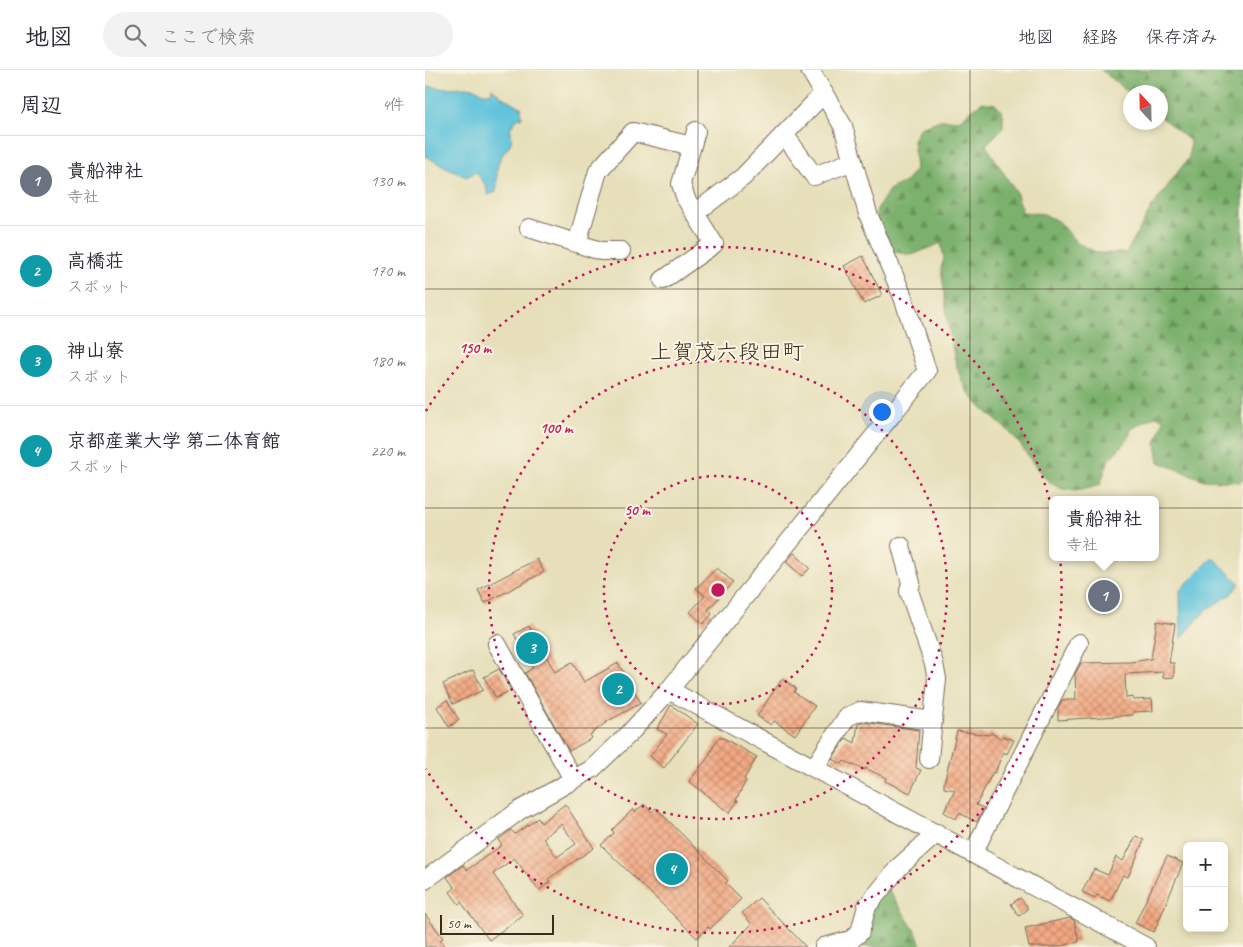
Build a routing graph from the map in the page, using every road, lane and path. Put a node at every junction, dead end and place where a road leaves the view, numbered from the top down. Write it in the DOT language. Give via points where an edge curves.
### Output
graph roads {
  1 [pos="811,70"];
  2 [pos="824,93"];
  3 [pos="785,134"];
  4 [pos="853,161"];
  5 [pos="695,213"];
  6 [pos="529,228"];
  7 [pos="577,243"];
  8 [pos="621,251"];
  9 [pos="663,280"];
  10 [pos="901,546"];
  11 [pos="1079,643"];
  12 [pos="497,644"];
  13 [pos="669,690"];
  14 [pos="933,721"];
  15 [pos="929,759"];
  16 [pos="813,768"];
  17 [pos="573,779"];
  18 [pos="937,833"];
  19 [pos="973,853"];
  20 [pos="425,880"];
  21 [pos="824,947"];
  22 [pos="1147,947"];
  1 -- 2 [label="street"];
  2 -- 3 [label="street"];
  2 -- 4 [label="street" via="843,126"];
  3 -- 4 [label="street" via="814,176"];
  3 -- 5 [label="street" via="743,177"];
  4 -- 13 [label="street" via="868,214 903,297 927,371"];
  5 -- 7 [label="street" via="681,184 694,138 633,132 598,171"];
  5 -- 9 [label="street" via="714,244"];
  6 -- 7 [label="street"];
  7 -- 8 [label="street" via="601,251"];
  10 -- 14 [label="street" via="911,583 909,591 937,678"];
  11 -- 19 [label="street"];
  12 -- 17 [label="street"];
  13 -- 16 [label="street"];
  13 -- 17 [label="street" via="599,762"];
  14 -- 15 [label="street"];
  14 -- 16 [label="street" via="860,711 847,717"];
  16 -- 18 [label="street"];
  17 -- 20 [label="street" via="520,810"];
  18 -- 19 [label="street"];
  18 -- 21 [label="street" via="899,867 867,906 860,932 851,940"];
  19 -- 22 [label="street"];
}
